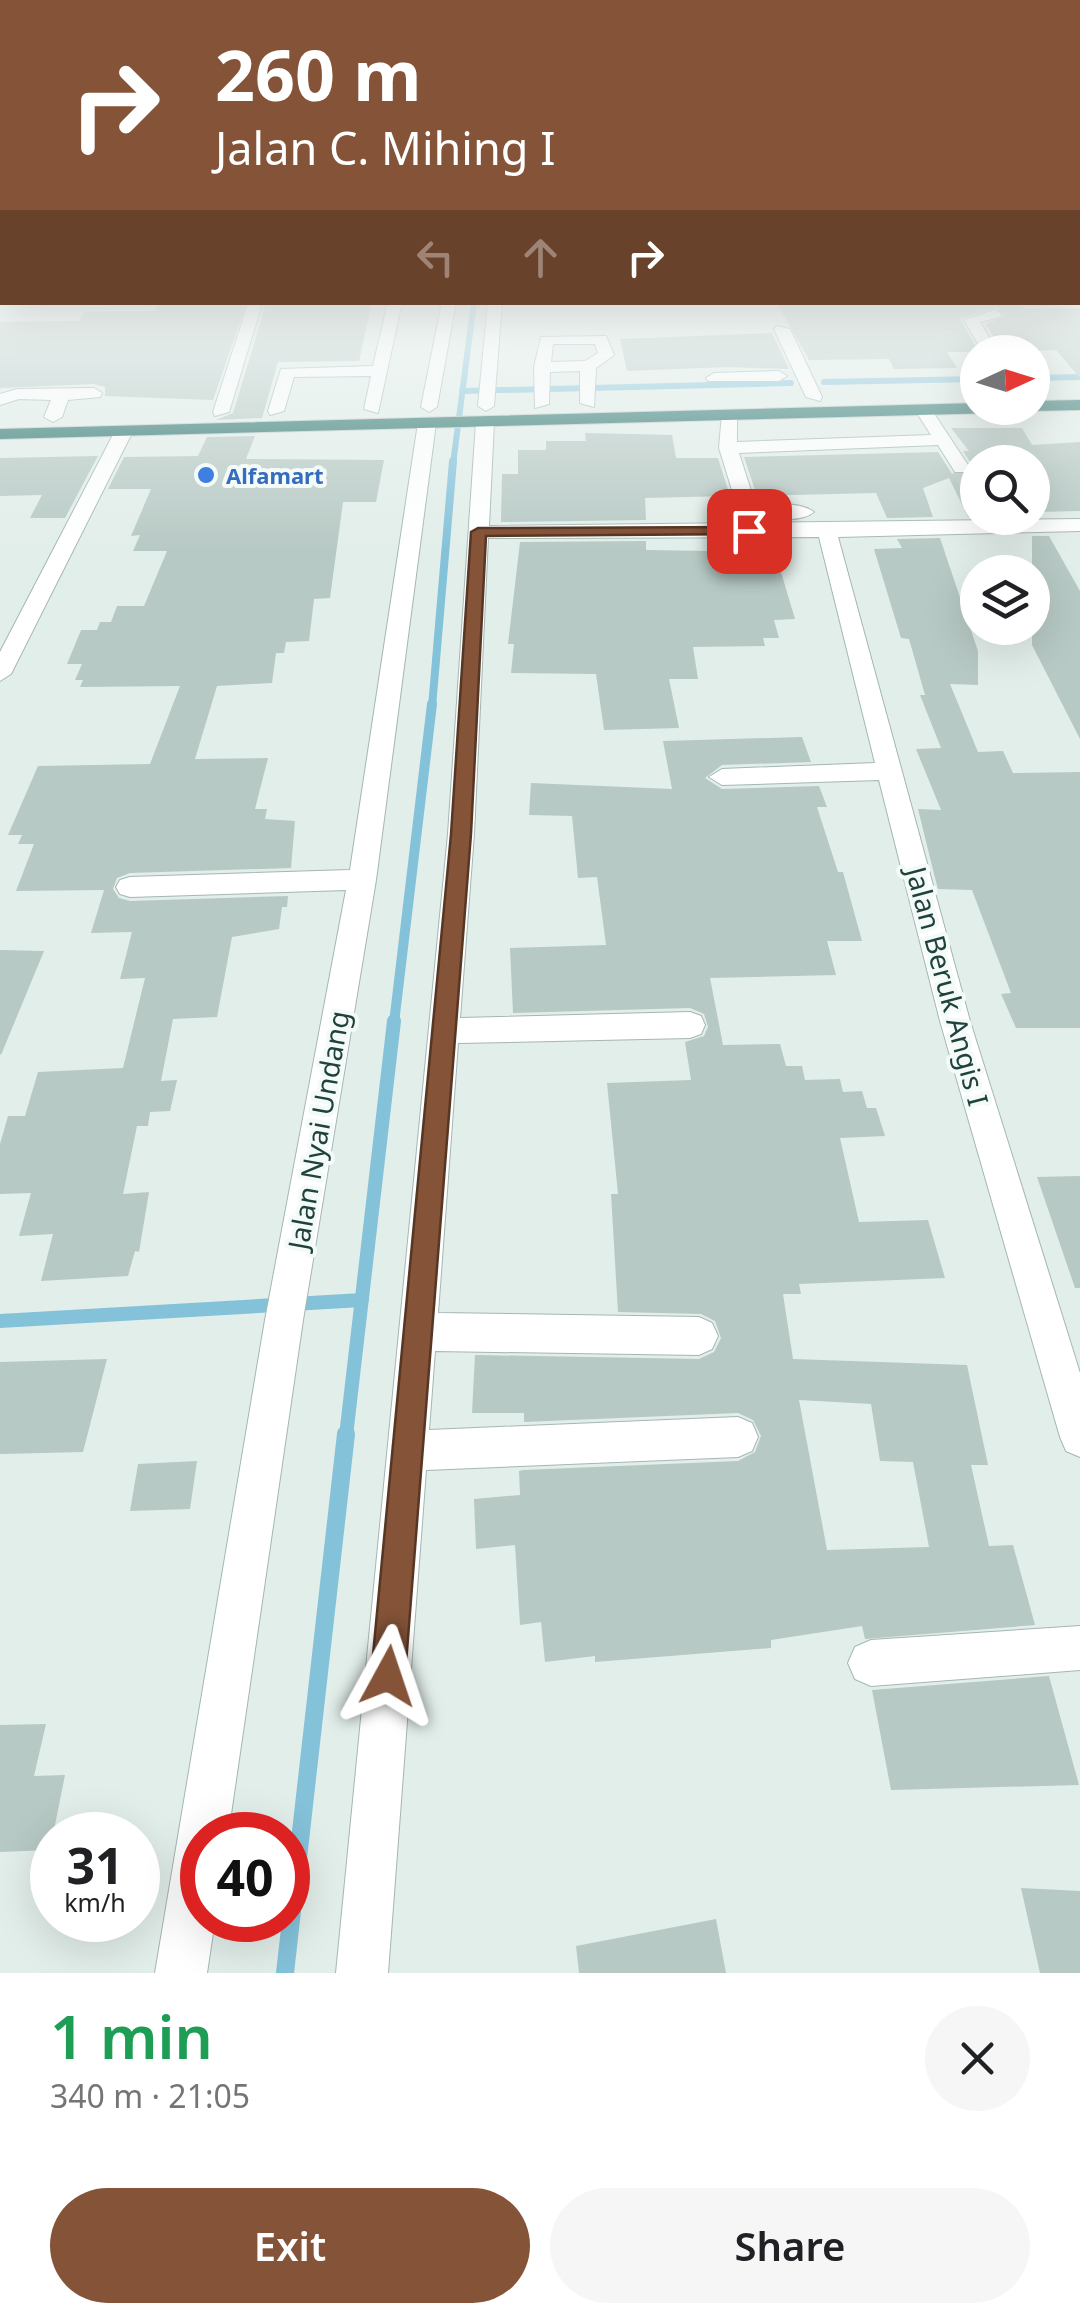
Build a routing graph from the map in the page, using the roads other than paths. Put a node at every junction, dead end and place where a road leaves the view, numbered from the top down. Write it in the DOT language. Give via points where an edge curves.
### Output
graph roads {
  1 [pos="235,368"];
  2 [pos="381,368"];
  3 [pos="441,368"];
  4 [pos="487,368"];
  5 [pos="542,368"];
  6 [pos="588,368"];
  7 [pos="800,368"];
  8 [pos="380,372"];
  9 [pos="779,376"];
  10 [pos="718,388"];
  11 [pos="1080,389"];
  12 [pos="1050,390"];
  13 [pos="94,394"];
  14 [pos="61,395"];
  15 [pos="960,395"];
  16 [pos="814,397"];
  17 [pos="0,400"];
  18 [pos="918,402"];
  19 [pos="588,403"];
  20 [pos="541,404"];
  21 [pos="960,405"];
  22 [pos="1080,405"];
  23 [pos="482,406"];
  24 [pos="1050,406"];
  25 [pos="372,409"];
  26 [pos="276,411"];
  27 [pos="435,415"];
  28 [pos="53,416"];
  29 [pos="0,418"];
  30 [pos="218,420"];
  31 [pos="124,431"];
  32 [pos="0,434"];
  33 [pos="943,440"];
  34 [pos="728,448"];
  35 [pos="960,466"];
  36 [pos="960,508"];
  37 [pos="1073,525"];
  38 [pos="827,531"];
  39 [pos="478,532"];
  40 [pos="1080,548"];
  41 [pos="0,674"];
  42 [pos="890,771"];
  43 [pos="722,777"];
  44 [pos="362,880"];
  45 [pos="130,887"];
  46 [pos="690,1025"];
  47 [pos="444,1030"];
  48 [pos="418,1332"];
  49 [pos="699,1336"];
  50 [pos="738,1437"];
  51 [pos="1080,1437"];
  52 [pos="406,1451"];
  53 [pos="1080,1648"];
  54 [pos="871,1663"];
  55 [pos="207,1812"];
  56 [pos="187,1942"];
  57 [pos="182,1973"];
  58 [pos="362,1973"];
  1 -- 30 [label="street"];
  2 -- 8 [label="street"];
  3 -- 27 [label="street, Jalan Nyai Undang"];
  4 -- 23 [label="street"];
  5 -- 20 [label="street"];
  6 -- 19 [label="street"];
  7 -- 16 [label="street"];
  8 -- 25 [label="street"];
  8 -- 26 [label="street" via="287,372"];
  9 -- 10 [label="street"];
  10 -- 16 [label="highway"];
  10 -- 18 [label="highway"];
  10 -- 19 [label="highway"];
  10 -- 23 [label="highway"];
  10 -- 34 [label="street"];
  11 -- 12 [label="highway"];
  13 -- 14 [label="street"];
  14 -- 17 [label="street"];
  14 -- 28 [label="street"];
  15 -- 18 [label="highway"];
  16 -- 18 [label="highway"];
  18 -- 21 [label="highway"];
  18 -- 33 [label="street"];
  19 -- 20 [label="highway"];
  20 -- 23 [label="highway"];
  22 -- 24 [label="highway"];
  23 -- 27 [label="highway"];
  23 -- 39 [label="street"];
  25 -- 26 [label="highway"];
  25 -- 27 [label="highway"];
  26 -- 30 [label="highway"];
  27 -- 30 [label="highway"];
  27 -- 44 [label="street, Jalan Nyai Undang"];
  28 -- 29 [label="highway"];
  28 -- 30 [label="highway"];
  30 -- 31 [label="highway"];
  31 -- 32 [label="highway"];
  31 -- 41 [label="street"];
  33 -- 34 [label="street"];
  33 -- 35 [label="street"];
  34 -- 36 [label="street" via="746,503 763,510"];
  37 -- 38 [label="street"];
  37 -- 40 [label="street"];
  38 -- 39 [label="street"];
  38 -- 42 [label="street, Jalan Beruk Angis I"];
  39 -- 47 [label="street"];
  42 -- 43 [label="street"];
  42 -- 51 [label="street, Jalan Beruk Angis I" via="956,1021"];
  44 -- 45 [label="street"];
  44 -- 55 [label="street, Jalan Nyai Undang"];
  46 -- 47 [label="street"];
  47 -- 48 [label="street"];
  48 -- 49 [label="street"];
  48 -- 52 [label="street"];
  50 -- 52 [label="street"];
  52 -- 58 [label="street"];
  53 -- 54 [label="street"];
  56 -- 57 [label="street, Jalan Nyai Undang"];
}
